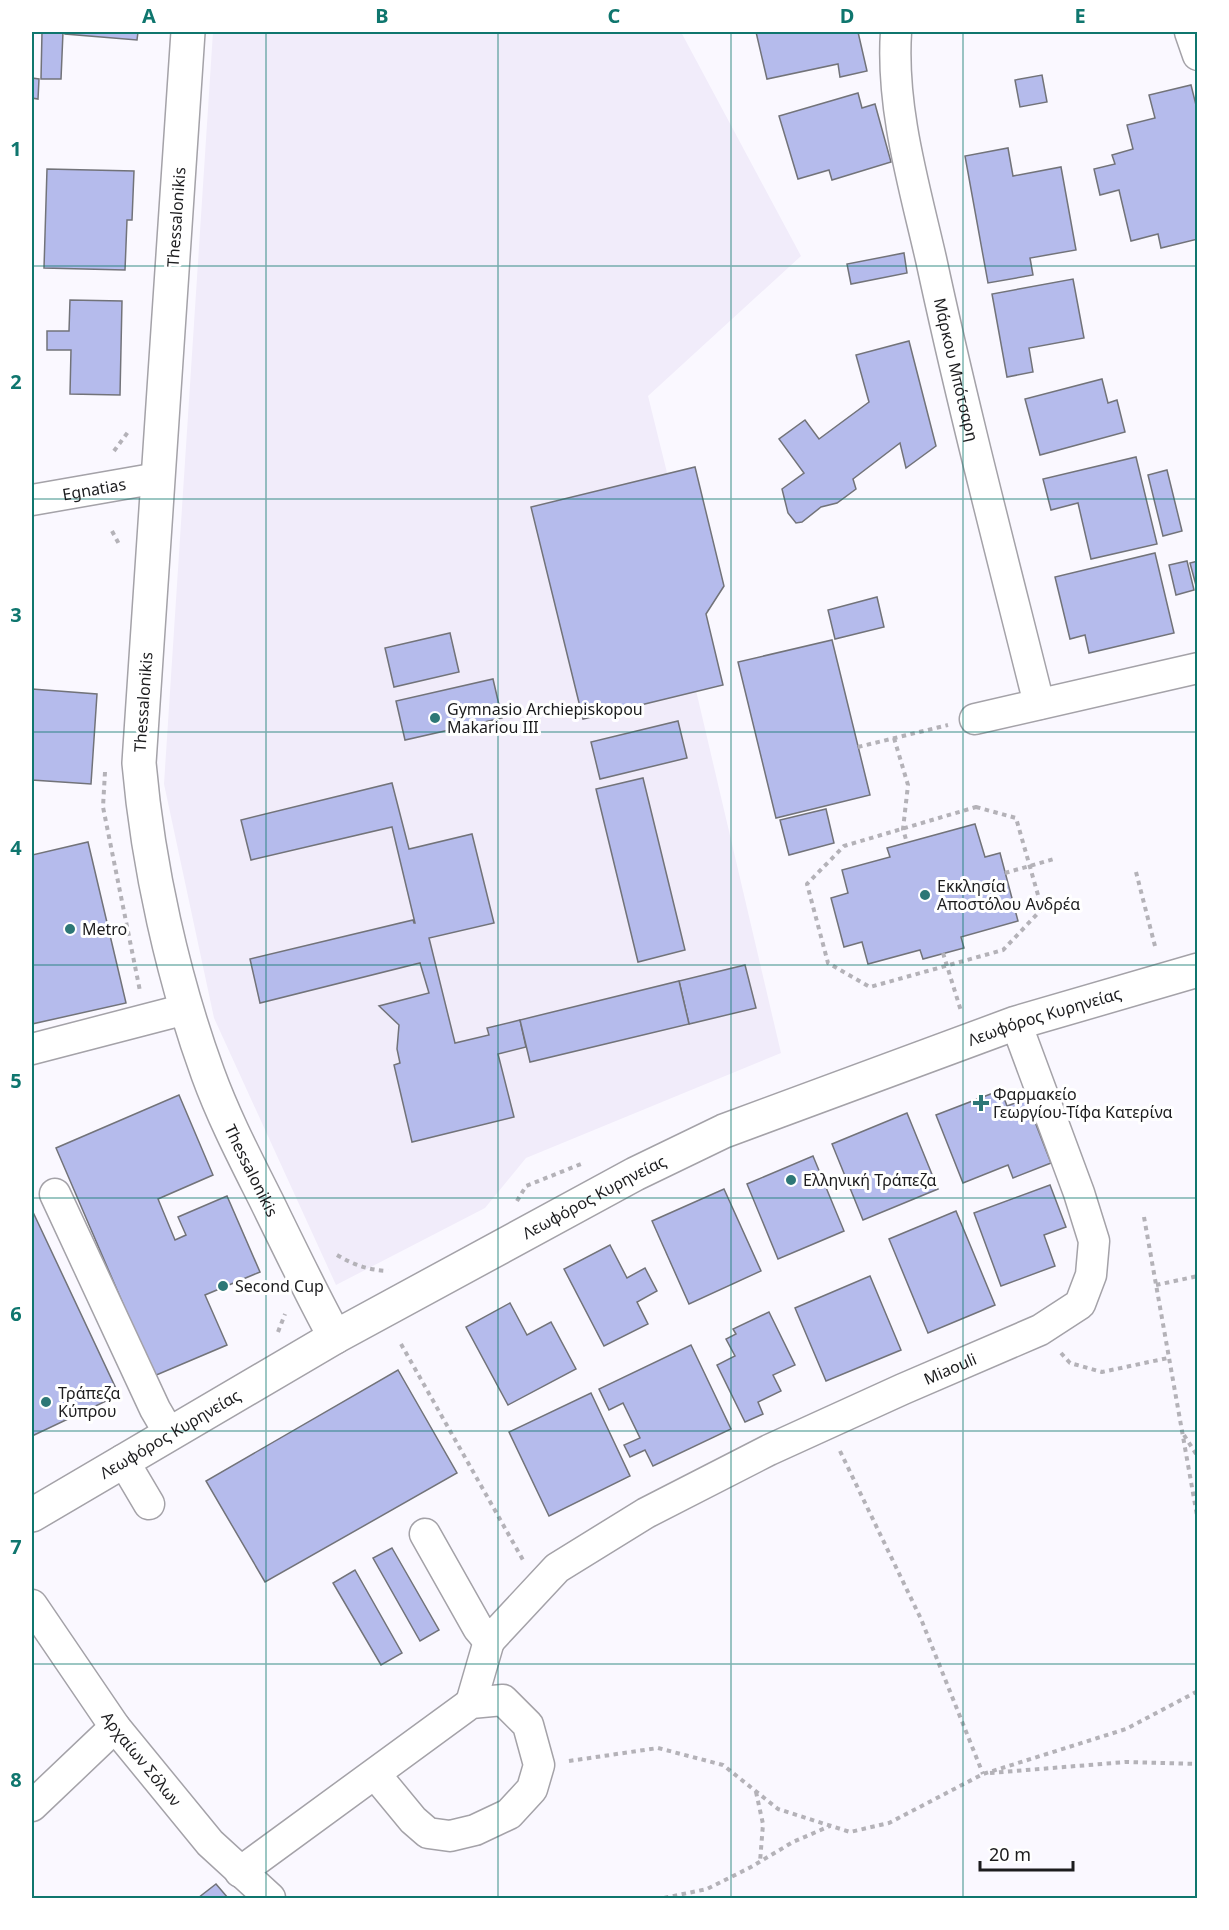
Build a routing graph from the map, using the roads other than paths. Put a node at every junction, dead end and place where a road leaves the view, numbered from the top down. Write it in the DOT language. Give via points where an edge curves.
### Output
graph roads {
  1 [pos="188,32"];
  2 [pos="896,32"];
  3 [pos="1190,32"];
  4 [pos="1197,55"];
  5 [pos="158,478"];
  6 [pos="32,500"];
  7 [pos="1197,668"];
  8 [pos="1040,704"];
  9 [pos="975,719"];
  10 [pos="1197,970"];
  11 [pos="186,1009"];
  12 [pos="1016,1023"];
  13 [pos="32,1048"];
  14 [pos="55,1194"];
  15 [pos="335,1337"];
  16 [pos="169,1433"];
  17 [pos="123,1460"];
  18 [pos="150,1504"];
  19 [pos="32,1515"];
  20 [pos="425,1534"];
  21 [pos="32,1605"];
  22 [pos="489,1641"];
  23 [pos="471,1703"];
  24 [pos="115,1726"];
  25 [pos="375,1774"];
  26 [pos="32,1806"];
  27 [pos="240,1872"];
  28 [pos="270,1899"];
  1 -- 5 [label="main road, Thessalonikis"];
  2 -- 8 [label="street, Μάρκου Μπότσαρη" via="894,60 904,138 956,375"];
  3 -- 4 [label="street"];
  5 -- 6 [label="street, Egnatias"];
  5 -- 11 [label="main road, Thessalonikis" via="139,763 148,840"];
  7 -- 8 [label="street"];
  8 -- 9 [label="street"];
  10 -- 12 [label="main road, Λεωφόρος Κυρηνείας"];
  11 -- 13 [label="street"];
  11 -- 15 [label="main road, Thessalonikis" via="230,1126"];
  12 -- 15 [label="main road, Λεωφόρος Κυρηνείας" via="724,1131 616,1184"];
  12 -- 22 [label="street, Miaouli" via="1094,1241 1091,1275 1080,1304 1040,1330 769,1450 646,1513 557,1568"];
  14 -- 16 [label="street"];
  15 -- 16 [label="main road, Λεωφόρος Κυρηνείας"];
  16 -- 17 [label="main road, Λεωφόρος Κυρηνείας"];
  17 -- 18 [label="street"];
  17 -- 19 [label="main road, Λεωφόρος Κυρηνείας"];
  20 -- 22 [label="street"];
  21 -- 24 [label="street, Αρχαίων Σόλων"];
  22 -- 23 [label="street"];
  23 -- 25 [label="street"];
  23 -- 25 [label="street" via="503,1700 528,1725 539,1765 532,1789 509,1814 475,1830 450,1836 428,1833"];
  24 -- 26 [label="street"];
  24 -- 27 [label="street, Αρχαίων Σόλων" via="210,1843"];
  25 -- 27 [label="street"];
  27 -- 28 [label="street, Αρχαίων Σόλων"];
}
